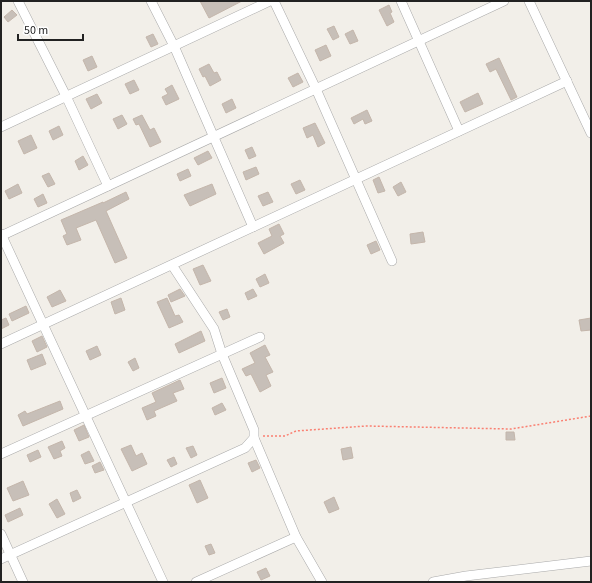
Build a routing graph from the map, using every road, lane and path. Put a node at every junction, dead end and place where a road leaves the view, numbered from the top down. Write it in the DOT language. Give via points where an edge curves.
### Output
graph roads {
  1 [pos="18,1"];
  2 [pos="151,1"];
  3 [pos="270,1"];
  4 [pos="274,1"];
  5 [pos="401,1"];
  6 [pos="504,1"];
  7 [pos="529,1"];
  8 [pos="419,41"];
  9 [pos="174,46"];
  10 [pos="567,81"];
  11 [pos="316,89"];
  12 [pos="66,96"];
  13 [pos="1,126"];
  14 [pos="459,131"];
  15 [pos="591,133"];
  16 [pos="215,136"];
  17 [pos="356,179"];
  18 [pos="108,186"];
  19 [pos="253,227"];
  20 [pos="1,235"];
  21 [pos="392,261"];
  22 [pos="172,265"];
  23 [pos="43,324"];
  24 [pos="260,337"];
  25 [pos="1,344"];
  26 [pos="222,354"];
  27 [pos="86,415"];
  28 [pos="591,416"];
  29 [pos="254,438"];
  30 [pos="1,454"];
  31 [pos="126,502"];
  32 [pos="1,534"];
  33 [pos="296,537"];
  34 [pos="11,555"];
  35 [pos="1,559"];
  36 [pos="591,561"];
  37 [pos="466,579"];
  38 [pos="23,582"];
  39 [pos="164,582"];
  40 [pos="196,582"];
  41 [pos="322,582"];
  42 [pos="433,582"];
  1 -- 12 [label="street"];
  2 -- 9 [label="street"];
  3 -- 9 [label="street"];
  4 -- 11 [label="street"];
  5 -- 8 [label="street"];
  6 -- 8 [label="street"];
  7 -- 10 [label="street"];
  8 -- 11 [label="street"];
  8 -- 14 [label="street"];
  9 -- 12 [label="street"];
  9 -- 16 [label="street"];
  10 -- 14 [label="street"];
  10 -- 15 [label="street"];
  11 -- 16 [label="street"];
  11 -- 17 [label="street"];
  12 -- 13 [label="street"];
  12 -- 18 [label="street"];
  14 -- 17 [label="street"];
  16 -- 18 [label="street"];
  16 -- 19 [label="street"];
  17 -- 19 [label="street"];
  17 -- 21 [label="street"];
  18 -- 20 [label="street"];
  19 -- 22 [label="street"];
  20 -- 23 [label="street"];
  22 -- 23 [label="street"];
  22 -- 26 [label="street" via="214,329"];
  23 -- 25 [label="street"];
  23 -- 27 [label="street"];
  24 -- 26 [label="street"];
  26 -- 27 [label="street"];
  26 -- 29 [label="street" via="254,430"];
  27 -- 30 [label="street"];
  27 -- 31 [label="street"];
  28 -- 29 [label="path" via="511,429 366,426 296,431 285,436 267,435"];
  29 -- 31 [label="street" via="245,448"];
  29 -- 33 [label="street"];
  31 -- 34 [label="street"];
  31 -- 39 [label="street"];
  32 -- 34 [label="street"];
  33 -- 40 [label="street"];
  33 -- 41 [label="street"];
  34 -- 35 [label="street"];
  34 -- 38 [label="street"];
  36 -- 37 [label="street"];
  37 -- 42 [label="street"];
}
